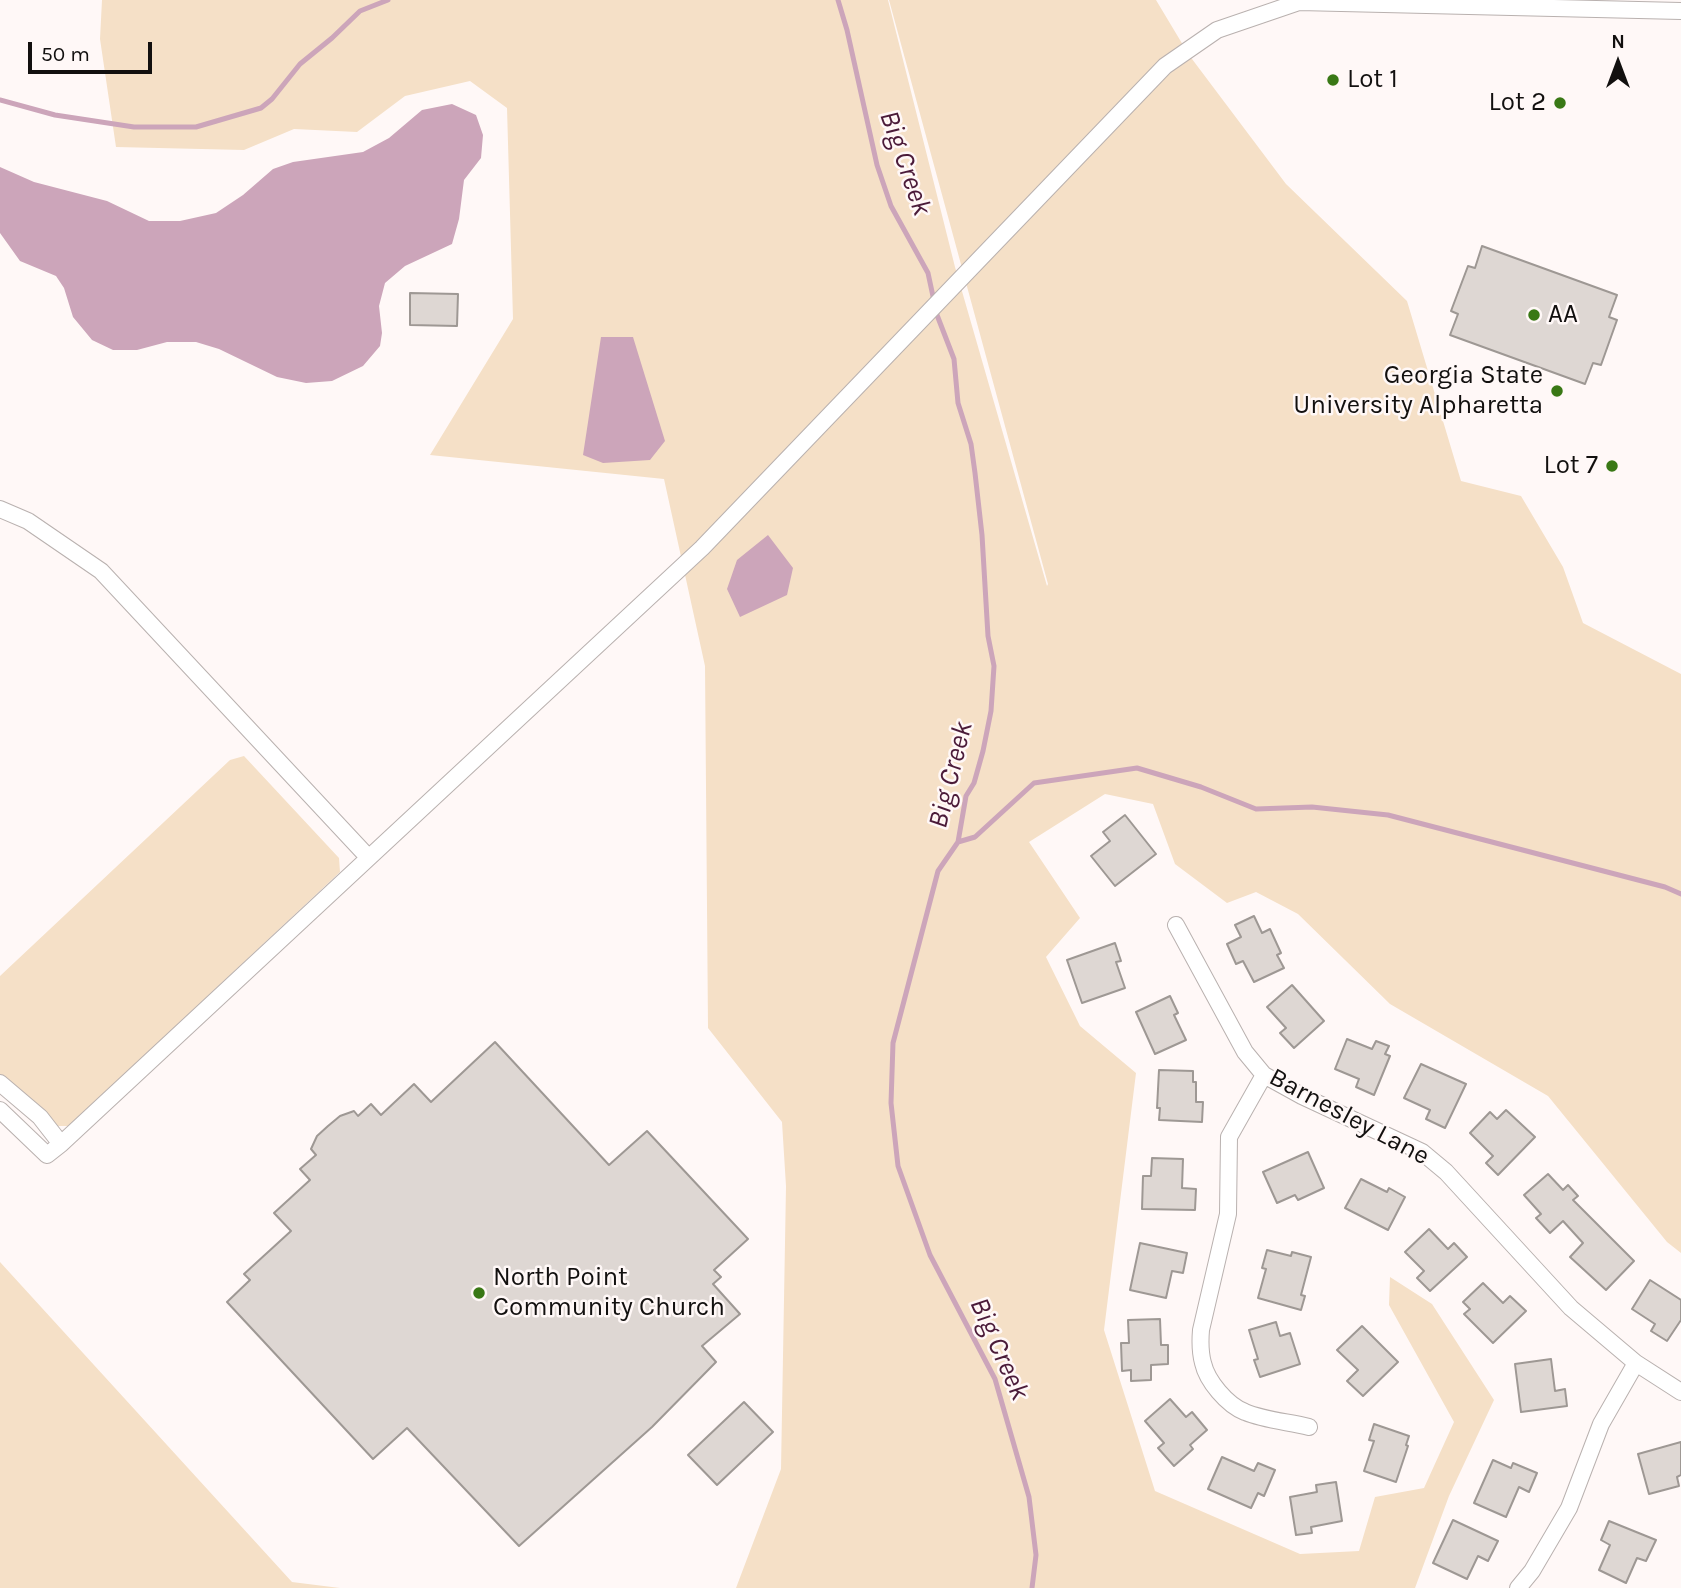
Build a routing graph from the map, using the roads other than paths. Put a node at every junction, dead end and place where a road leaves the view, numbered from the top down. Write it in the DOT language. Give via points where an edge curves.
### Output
graph roads {
  1 [pos="1681,10"];
  2 [pos="0,509"];
  3 [pos="368,857"];
  4 [pos="1176,925"];
  5 [pos="1264,1075"];
  6 [pos="0,1083"];
  7 [pos="0,1110"];
  8 [pos="61,1144"];
  9 [pos="1636,1363"];
  10 [pos="1681,1392"];
  11 [pos="1309,1427"];
  12 [pos="1518,1588"];
  1 -- 3 [label="street" via="1298,2 1217,30 1165,65 702,548"];
  2 -- 3 [label="street" via="27,521 101,570"];
  3 -- 8 [label="street"];
  4 -- 5 [label="street, Barnesley Lane" via="1245,1052"];
  5 -- 9 [label="street, Barnesley Lane" via="1422,1152 1446,1171 1571,1308"];
  5 -- 11 [label="street" via="1229,1137 1228,1214 1200,1349 1210,1378 1244,1412"];
  6 -- 8 [label="street" via="40,1117"];
  7 -- 8 [label="street" via="47,1155"];
  9 -- 10 [label="street, Barnesley Lane"];
  9 -- 12 [label="street" via="1601,1424 1569,1508"];
}
